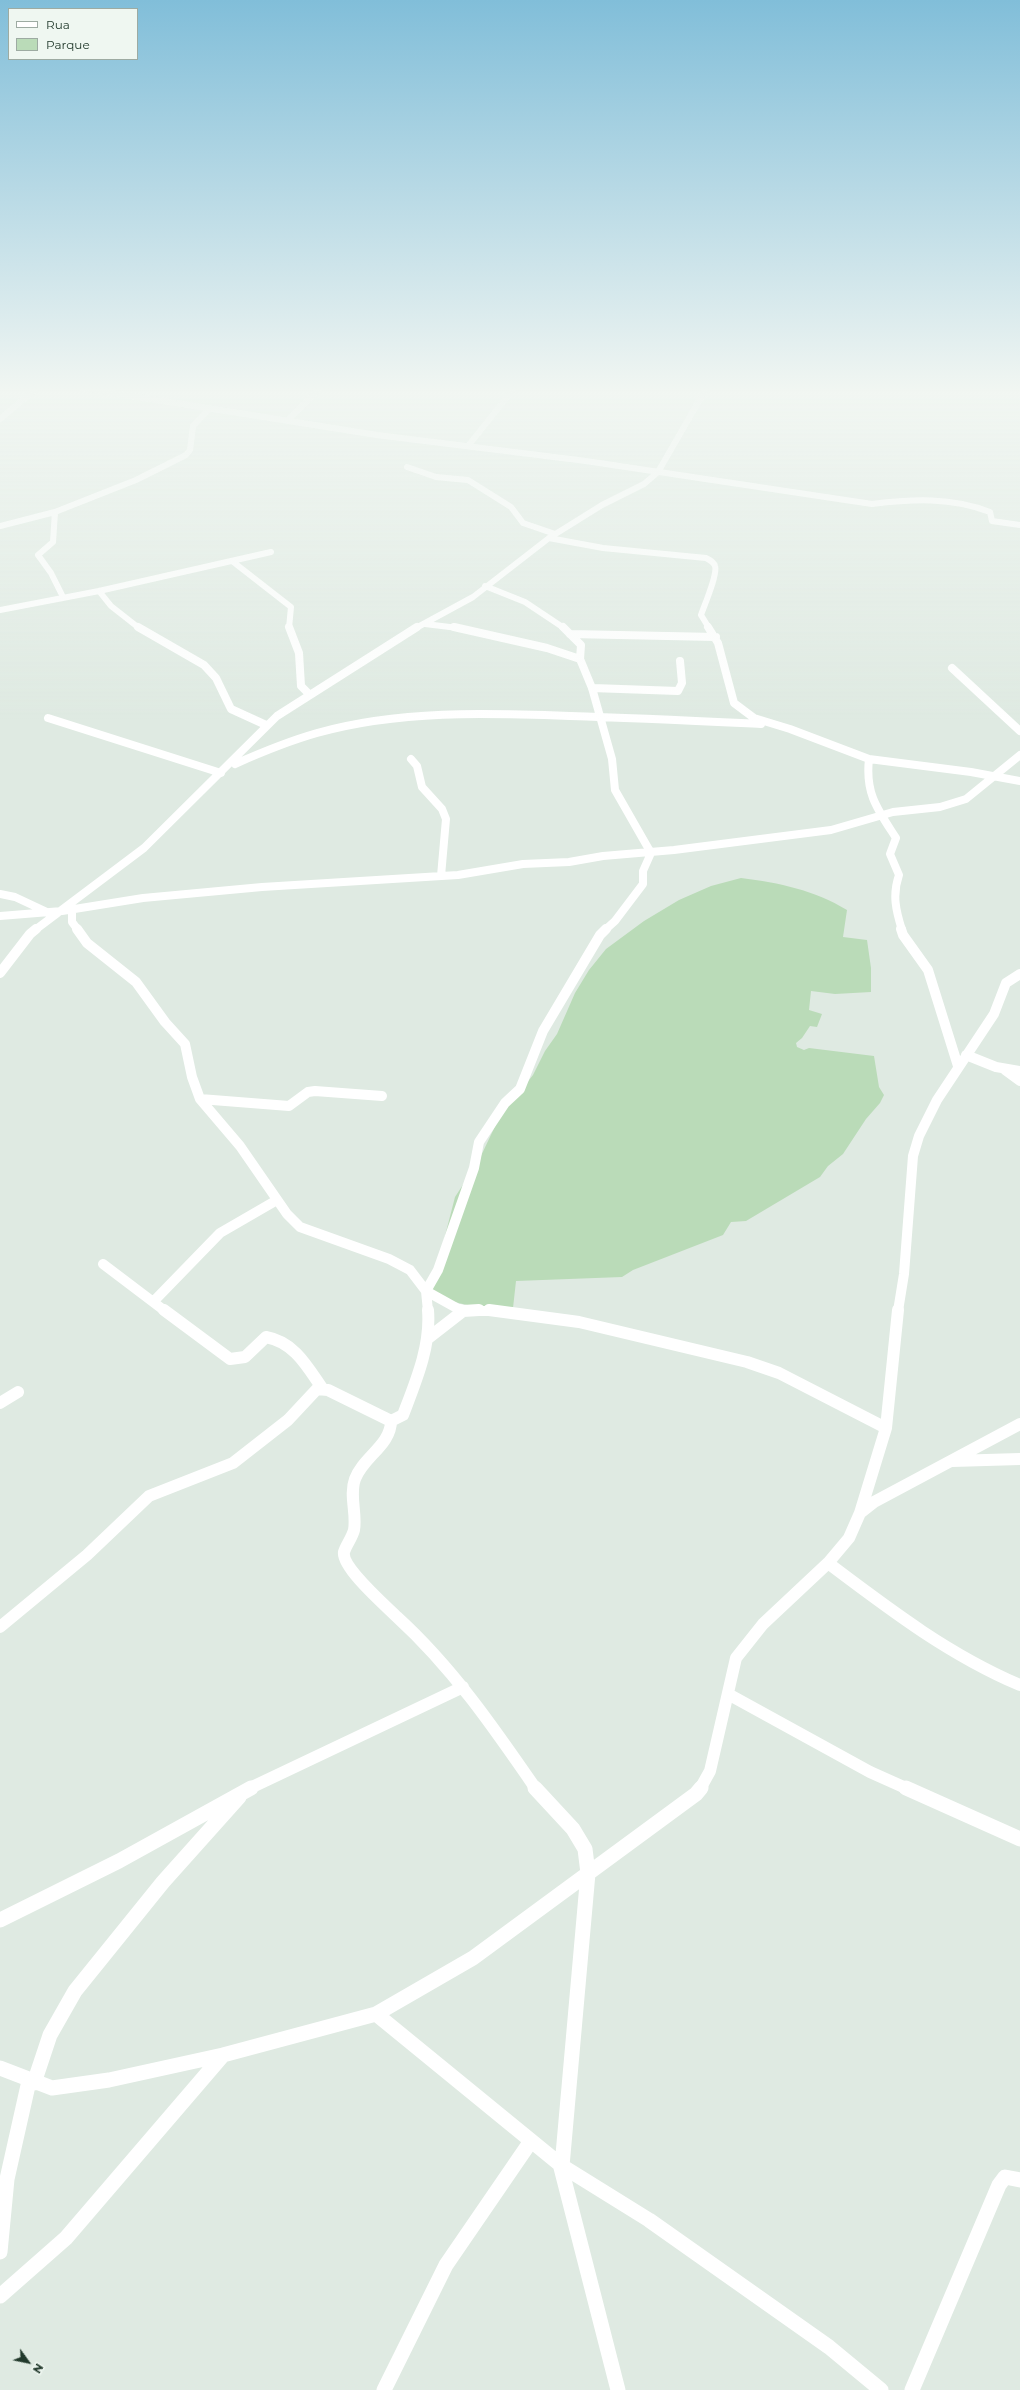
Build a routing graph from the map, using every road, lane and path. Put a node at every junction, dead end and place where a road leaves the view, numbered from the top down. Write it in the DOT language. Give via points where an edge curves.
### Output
graph roads {
  1 [pos="89,499"];
  2 [pos="498,499"];
  3 [pos="615,499"];
  4 [pos="835,499"];
  5 [pos="55,512"];
  6 [pos="1020,525"];
  7 [pos="0,526"];
  8 [pos="552,536"];
  9 [pos="271,552"];
  10 [pos="232,561"];
  11 [pos="485,586"];
  12 [pos="99,591"];
  13 [pos="64,597"];
  14 [pos="0,610"];
  15 [pos="422,624"];
  16 [pos="570,634"];
  17 [pos="716,637"];
  18 [pos="580,659"];
  19 [pos="680,661"];
  20 [pos="952,668"];
  21 [pos="592,688"];
  22 [pos="310,695"];
  23 [pos="599,716"];
  24 [pos="48,718"];
  25 [pos="266,725"];
  26 [pos="774,725"];
  27 [pos="1020,731"];
  28 [pos="1020,755"];
  29 [pos="411,759"];
  30 [pos="869,759"];
  31 [pos="224,771"];
  32 [pos="993,778"];
  33 [pos="1020,781"];
  34 [pos="880,815"];
  35 [pos="651,853"];
  36 [pos="441,876"];
  37 [pos="0,894"];
  38 [pos="67,910"];
  39 [pos="48,912"];
  40 [pos="0,916"];
  41 [pos="0,973"];
  42 [pos="1020,974"];
  43 [pos="966,1055"];
  44 [pos="958,1066"];
  45 [pos="1005,1070"];
  46 [pos="1020,1071"];
  47 [pos="1020,1081"];
  48 [pos="382,1096"];
  49 [pos="200,1099"];
  50 [pos="277,1200"];
  51 [pos="103,1264"];
  52 [pos="426,1291"];
  53 [pos="153,1302"];
  54 [pos="463,1311"];
  55 [pos="426,1339"];
  56 [pos="322,1388"];
  57 [pos="18,1392"];
  58 [pos="0,1403"];
  59 [pos="391,1422"];
  60 [pos="1020,1424"];
  61 [pos="886,1428"];
  62 [pos="1020,1459"];
  63 [pos="948,1461"];
  64 [pos="860,1513"];
  65 [pos="828,1563"];
  66 [pos="0,1627"];
  67 [pos="1020,1685"];
  68 [pos="463,1687"];
  69 [pos="728,1694"];
  70 [pos="244,1791"];
  71 [pos="1020,1839"];
  72 [pos="588,1873"];
  73 [pos="0,1920"];
  74 [pos="374,2014"];
  75 [pos="223,2055"];
  76 [pos="0,2068"];
  77 [pos="32,2082"];
  78 [pos="531,2141"];
  79 [pos="562,2166"];
  80 [pos="1020,2180"];
  81 [pos="0,2252"];
  82 [pos="0,2296"];
  83 [pos="384,2390"];
  84 [pos="618,2390"];
  85 [pos="881,2390"];
  86 [pos="912,2390"];
  1 -- 5 [label="street"];
  2 -- 8 [label="street" via="511,507 523,523"];
  3 -- 8 [label="street"];
  4 -- 6 [label="street" via="872,504 916,499 969,504 990,512 992,520"];
  5 -- 7 [label="street"];
  5 -- 13 [label="street" via="53,542 38,556"];
  8 -- 11 [label="street"];
  8 -- 17 [label="street" via="603,548 706,558 712,561 716,568 716,577 709,589 701,616"];
  9 -- 10 [label="street"];
  10 -- 12 [label="street"];
  10 -- 22 [label="street" via="291,607 289,628 299,653 301,686"];
  11 -- 15 [label="street" via="472,597"];
  11 -- 16 [label="street" via="514,595 546,614"];
  12 -- 13 [label="street"];
  12 -- 25 [label="street" via="111,606 143,632 204,665 216,678 231,709"];
  13 -- 14 [label="street"];
  15 -- 18 [label="street" via="453,627 561,651"];
  15 -- 22 [label="street"];
  16 -- 17 [label="street"];
  16 -- 18 [label="street" via="581,645"];
  17 -- 26 [label="street" via="734,703 754,718"];
  18 -- 21 [label="street"];
  19 -- 21 [label="street" via="682,683 678,691"];
  20 -- 27 [label="street"];
  21 -- 23 [label="street"];
  22 -- 25 [label="street"];
  23 -- 26 [label="street"];
  23 -- 31 [label="street" via="475,713 368,721 298,739 250,757"];
  23 -- 35 [label="street" via="612,759 615,790"];
  24 -- 31 [label="street" via="92,735"];
  25 -- 31 [label="street"];
  26 -- 30 [label="street"];
  28 -- 32 [label="street"];
  29 -- 36 [label="street" via="420,769 423,788 444,812 446,819"];
  30 -- 32 [label="street" via="971,772"];
  30 -- 34 [label="street" via="866,772 869,791"];
  31 -- 38 [label="street" via="144,848"];
  32 -- 33 [label="street"];
  32 -- 34 [label="street" via="972,795 956,803"];
  34 -- 35 [label="street" via="831,830"];
  34 -- 44 [label="street" via="896,838 890,854 899,875 895,887 895,907 902,935 928,970"];
  35 -- 36 [label="street" via="523,864"];
  35 -- 52 [label="street" via="643,871 643,884 615,921 600,935 543,1031 520,1089 505,1103 479,1142 474,1168 438,1270"];
  36 -- 38 [label="street" via="283,885 143,898"];
  37 -- 39 [label="street" via="15,897"];
  38 -- 39 [label="street"];
  38 -- 41 [label="street" via="30,934"];
  38 -- 49 [label="street" via="87,943 136,982 165,1022 186,1044 194,1087"];
  39 -- 40 [label="street"];
  42 -- 43 [label="street" via="1006,983 994,1013"];
  43 -- 44 [label="street"];
  43 -- 45 [label="street"];
  44 -- 61 [label="street" via="917,1137 913,1156 904,1274"];
  45 -- 46 [label="street"];
  45 -- 47 [label="street"];
  48 -- 49 [label="street" via="315,1091 308,1092 289,1106"];
  49 -- 50 [label="street" via="240,1146"];
  50 -- 52 [label="street" via="300,1226 390,1259 410,1270"];
  50 -- 53 [label="street" via="220,1233"];
  51 -- 53 [label="street"];
  52 -- 54 [label="street"];
  52 -- 55 [label="street"];
  53 -- 56 [label="street" via="235,1361 241,1360 266,1337 276,1339 305,1361"];
  54 -- 55 [label="street"];
  54 -- 61 [label="street" via="491,1310 579,1322 747,1362 779,1373"];
  55 -- 59 [label="street" via="411,1398 403,1415"];
  56 -- 59 [label="street"];
  56 -- 66 [label="street" via="318,1389 288,1420 233,1463 150,1496 87,1555"];
  57 -- 58 [label="street"];
  59 -- 68 [label="street" via="391,1431 355,1478 354,1530 344,1553 345,1560 368,1589 429,1646"];
  60 -- 63 [label="street"];
  61 -- 64 [label="street"];
  62 -- 63 [label="street"];
  63 -- 64 [label="street" via="874,1502"];
  64 -- 65 [label="street" via="849,1538"];
  65 -- 67 [label="street" via="922,1632 978,1666"];
  65 -- 69 [label="street" via="763,1624 745,1645 736,1658"];
  68 -- 70 [label="street"];
  68 -- 72 [label="street" via="539,1794 574,1829 585,1849"];
  69 -- 71 [label="street" via="870,1772"];
  69 -- 72 [label="street" via="710,1772 704,1784 696,1794"];
  70 -- 73 [label="street" via="119,1861"];
  70 -- 77 [label="street" via="163,1882 75,1990 50,2035"];
  72 -- 74 [label="street" via="473,1958"];
  72 -- 79 [label="street"];
  74 -- 75 [label="street"];
  74 -- 78 [label="street"];
  74 -- 79 [label="street"];
  75 -- 77 [label="street" via="109,2080 52,2088"];
  75 -- 82 [label="street" via="66,2238"];
  76 -- 77 [label="street"];
  77 -- 81 [label="street" via="7,2179"];
  78 -- 79 [label="street"];
  78 -- 83 [label="street" via="446,2265"];
  79 -- 84 [label="street"];
  79 -- 85 [label="street" via="649,2220 829,2347"];
  80 -- 86 [label="street" via="1005,2177 999,2185"];
}
